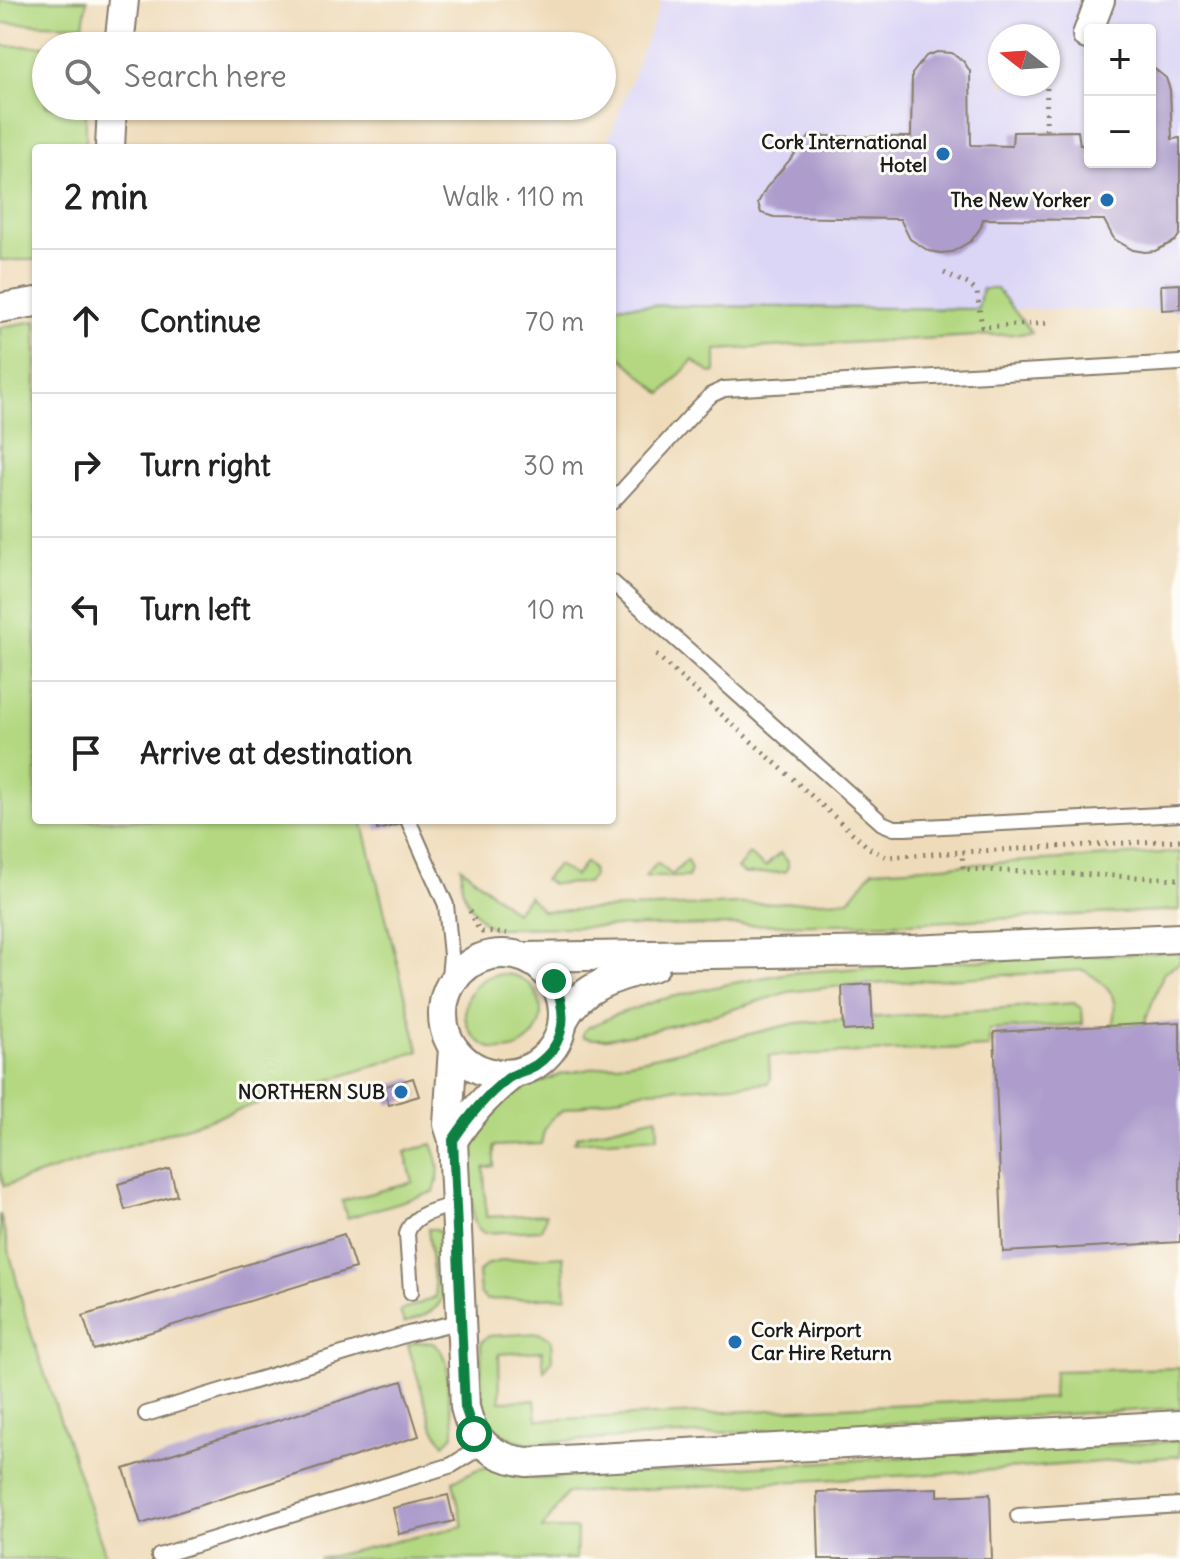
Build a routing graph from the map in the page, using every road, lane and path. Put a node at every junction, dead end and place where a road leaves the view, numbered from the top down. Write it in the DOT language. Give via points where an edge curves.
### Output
graph roads {
  1 [pos="124,0"];
  2 [pos="1100,0"];
  3 [pos="1091,24"];
  4 [pos="121,32"];
  5 [pos="1047,96"];
  6 [pos="111,120"];
  7 [pos="1046,130"];
  8 [pos="110,144"];
  9 [pos="944,273"];
  10 [pos="32,303"];
  11 [pos="0,308"];
  12 [pos="1050,323"];
  13 [pos="1180,363"];
  14 [pos="616,498"];
  15 [pos="616,586"];
  16 [pos="1180,814"];
  17 [pos="410,824"];
  18 [pos="1180,840"];
  19 [pos="1180,879"];
  20 [pos="1180,938"];
  21 [pos="691,956"];
  22 [pos="524,957"];
  23 [pos="448,988"];
  24 [pos="564,1019"];
  25 [pos="453,1048"];
  26 [pos="512,1075"];
  27 [pos="453,1140"];
  28 [pos="456,1204"];
  29 [pos="411,1292"];
  30 [pos="462,1321"];
  31 [pos="146,1414"];
  32 [pos="1180,1425"];
  33 [pos="484,1445"];
  34 [pos="1180,1505"];
  35 [pos="1018,1516"];
  36 [pos="159,1556"];
  1 -- 4 [label="street"];
  2 -- 3 [label="street"];
  5 -- 7 [label="path"];
  6 -- 8 [label="street"];
  9 -- 12 [label="path" via="977,292 982,327"];
  10 -- 11 [label="street"];
  13 -- 14 [label="lane" via="724,389 699,407"];
  15 -- 16 [label="lane" via="888,826"];
  17 -- 23 [label="lane" via="446,905"];
  18 -- 19 [label="path" via="962,852 963,869"];
  20 -- 21 [label="street"];
  21 -- 22 [label="street"];
  21 -- 24 [label="street" via="601,984 581,995"];
  22 -- 23 [label="street" via="489,955 458,973"];
  22 -- 24 [label="street" via="554,981"];
  23 -- 25 [label="street" via="442,1008"];
  24 -- 26 [label="street" via="548,1055"];
  25 -- 26 [label="street" via="481,1071"];
  25 -- 27 [label="street" via="448,1124"];
  26 -- 27 [label="street" via="482,1102"];
  27 -- 28 [label="street"];
  28 -- 29 [label="lane" via="419,1216 409,1226"];
  28 -- 30 [label="street"];
  30 -- 31 [label="lane"];
  30 -- 33 [label="street" via="465,1407 474,1434"];
  32 -- 33 [label="street" via="527,1462"];
  33 -- 36 [label="lane" via="452,1465"];
  34 -- 35 [label="lane"];
}
